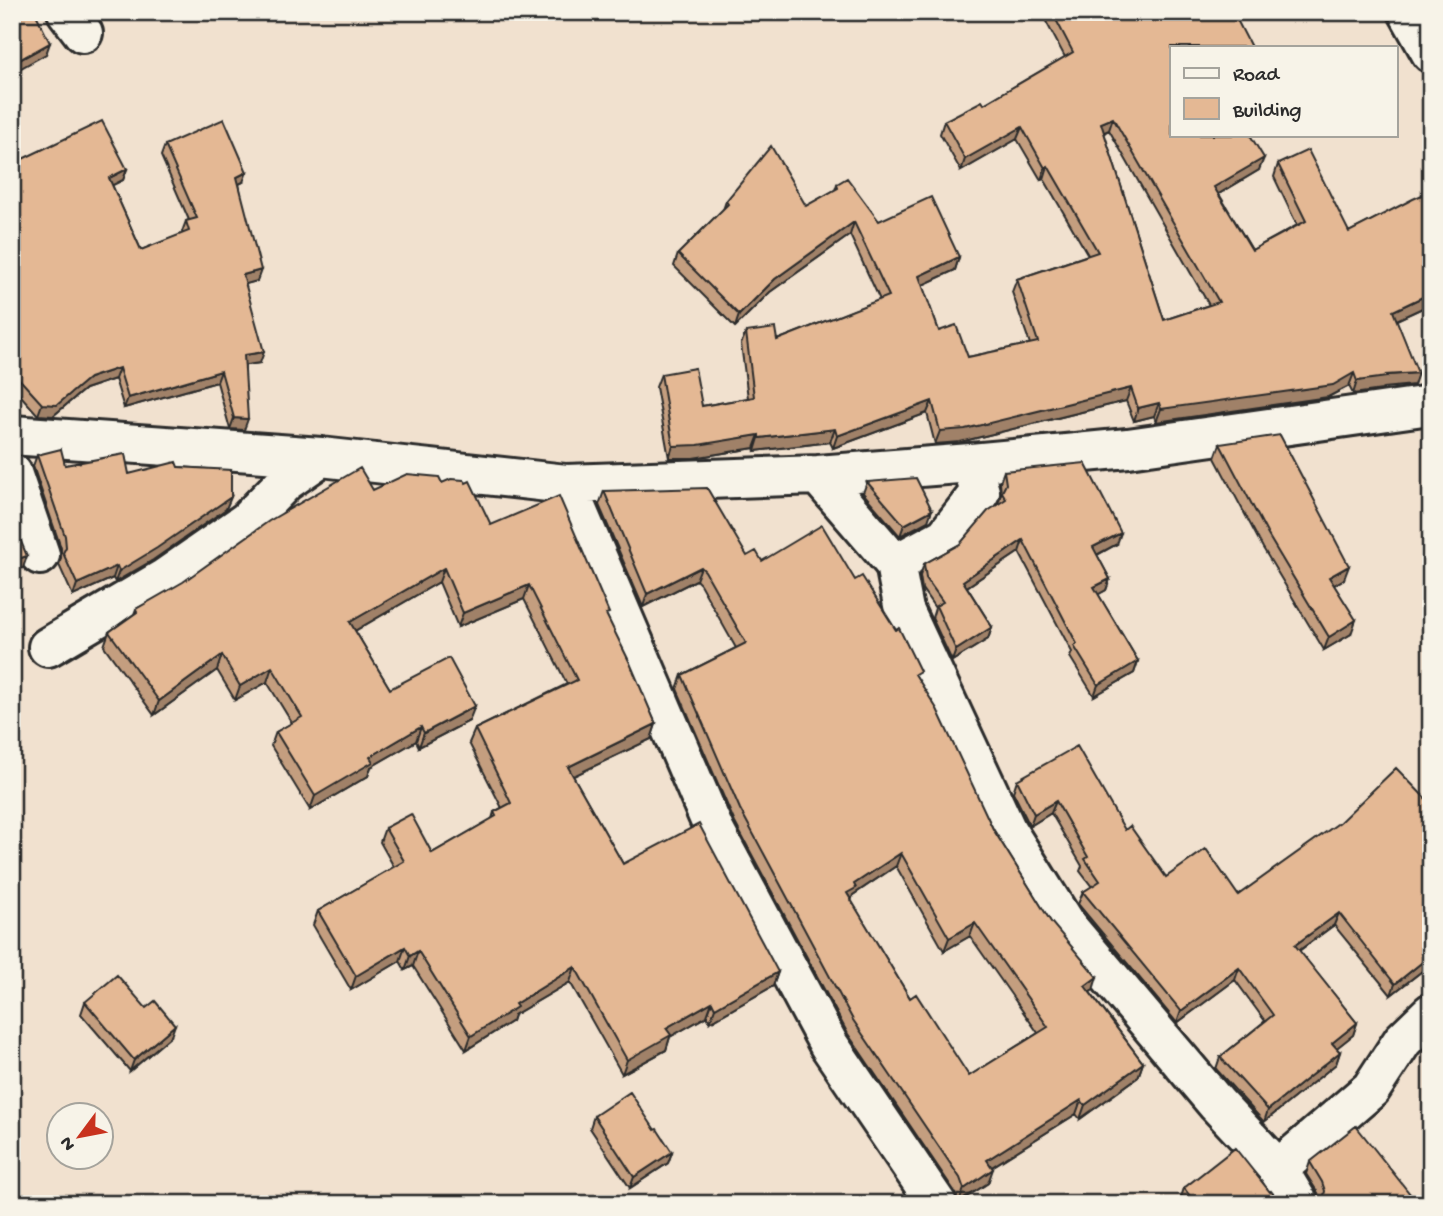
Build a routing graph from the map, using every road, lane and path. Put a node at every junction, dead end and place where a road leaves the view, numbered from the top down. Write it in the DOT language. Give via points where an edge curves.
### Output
graph roads {
  1 [pos="1408,12"];
  2 [pos="1431,53"];
  3 [pos="1431,407"];
  4 [pos="12,435"];
  5 [pos="321,457"];
  6 [pos="971,463"];
  7 [pos="12,473"];
  8 [pos="818,475"];
  9 [pos="566,484"];
  10 [pos="40,555"];
  11 [pos="895,564"];
  12 [pos="48,647"];
  13 [pos="1431,1013"];
  14 [pos="1278,1170"];
  15 [pos="937,1204"];
  16 [pos="1298,1204"];
  1 -- 2 [label="street"];
  3 -- 6 [label="street" via="1128,448"];
  4 -- 5 [label="street"];
  5 -- 9 [label="street"];
  5 -- 12 [label="street" via="285,482 247,521 165,578"];
  6 -- 8 [label="street"];
  6 -- 11 [label="street" via="980,492 945,537"];
  7 -- 10 [label="street"];
  8 -- 9 [label="street"];
  8 -- 11 [label="street"];
  9 -- 15 [label="street" via="715,832 829,1045"];
  11 -- 14 [label="street" via="904,610 1001,819 1058,913"];
  13 -- 14 [label="street" via="1403,1040 1371,1089"];
  14 -- 16 [label="street"];
}
